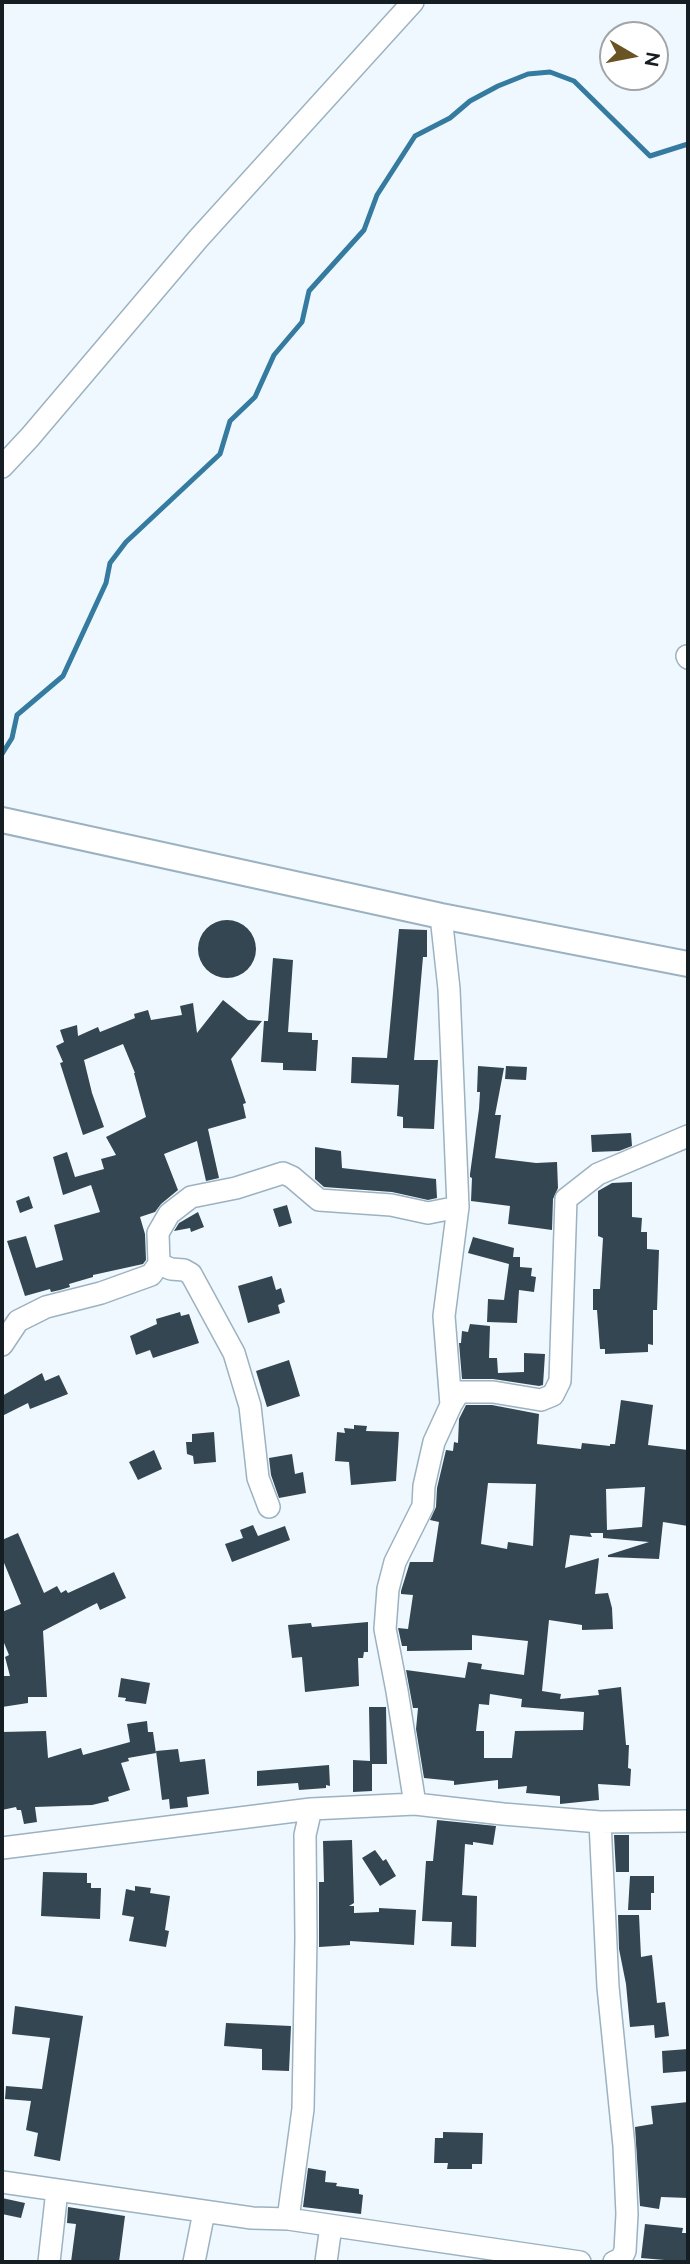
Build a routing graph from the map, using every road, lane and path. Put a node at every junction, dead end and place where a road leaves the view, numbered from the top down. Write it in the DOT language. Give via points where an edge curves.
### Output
graph roads {
  1 [pos="413,2"];
  2 [pos="2,467"];
  3 [pos="2,820"];
  4 [pos="441,916"];
  5 [pos="688,964"];
  6 [pos="688,1136"];
  7 [pos="458,1207"];
  8 [pos="159,1264"];
  9 [pos="2,1345"];
  10 [pos="451,1405"];
  11 [pos="269,1507"];
  12 [pos="415,1804"];
  13 [pos="311,1809"];
  14 [pos="688,1821"];
  15 [pos="600,1822"];
  16 [pos="2,1849"];
  17 [pos="2,2182"];
  18 [pos="57,2190"];
  19 [pos="204,2212"];
  20 [pos="288,2219"];
  21 [pos="331,2226"];
  22 [pos="472,2254"];
  23 [pos="49,2262"];
  24 [pos="194,2262"];
  25 [pos="326,2262"];
  26 [pos="580,2262"];
  27 [pos="614,2262"];
  1 -- 2 [label="street" via="198,239"];
  3 -- 4 [label="street"];
  4 -- 5 [label="street"];
  4 -- 7 [label="street" via="449,989"];
  6 -- 10 [label="street" via="598,1174 566,1199 560,1381 553,1395 541,1400 459,1392"];
  7 -- 8 [label="street" via="428,1213 391,1205 319,1200 283,1174 191,1197 169,1213 158,1233"];
  7 -- 10 [label="street" via="444,1316"];
  8 -- 9 [label="street" via="151,1275 46,1307 18,1321"];
  8 -- 11 [label="street" via="191,1274 234,1353 250,1405 258,1478"];
  10 -- 12 [label="street" via="434,1442 423,1506 395,1562 388,1589 385,1629"];
  12 -- 13 [label="street"];
  12 -- 15 [label="street"];
  13 -- 16 [label="street"];
  13 -- 20 [label="street" via="305,1835 303,2109"];
  14 -- 15 [label="street"];
  15 -- 27 [label="street" via="627,2214 625,2250"];
  17 -- 18 [label="street"];
  18 -- 19 [label="street"];
  18 -- 23 [label="street"];
  19 -- 20 [label="street"];
  19 -- 24 [label="street"];
  20 -- 21 [label="street"];
  21 -- 22 [label="street"];
  21 -- 25 [label="street"];
  22 -- 26 [label="street"];
}
